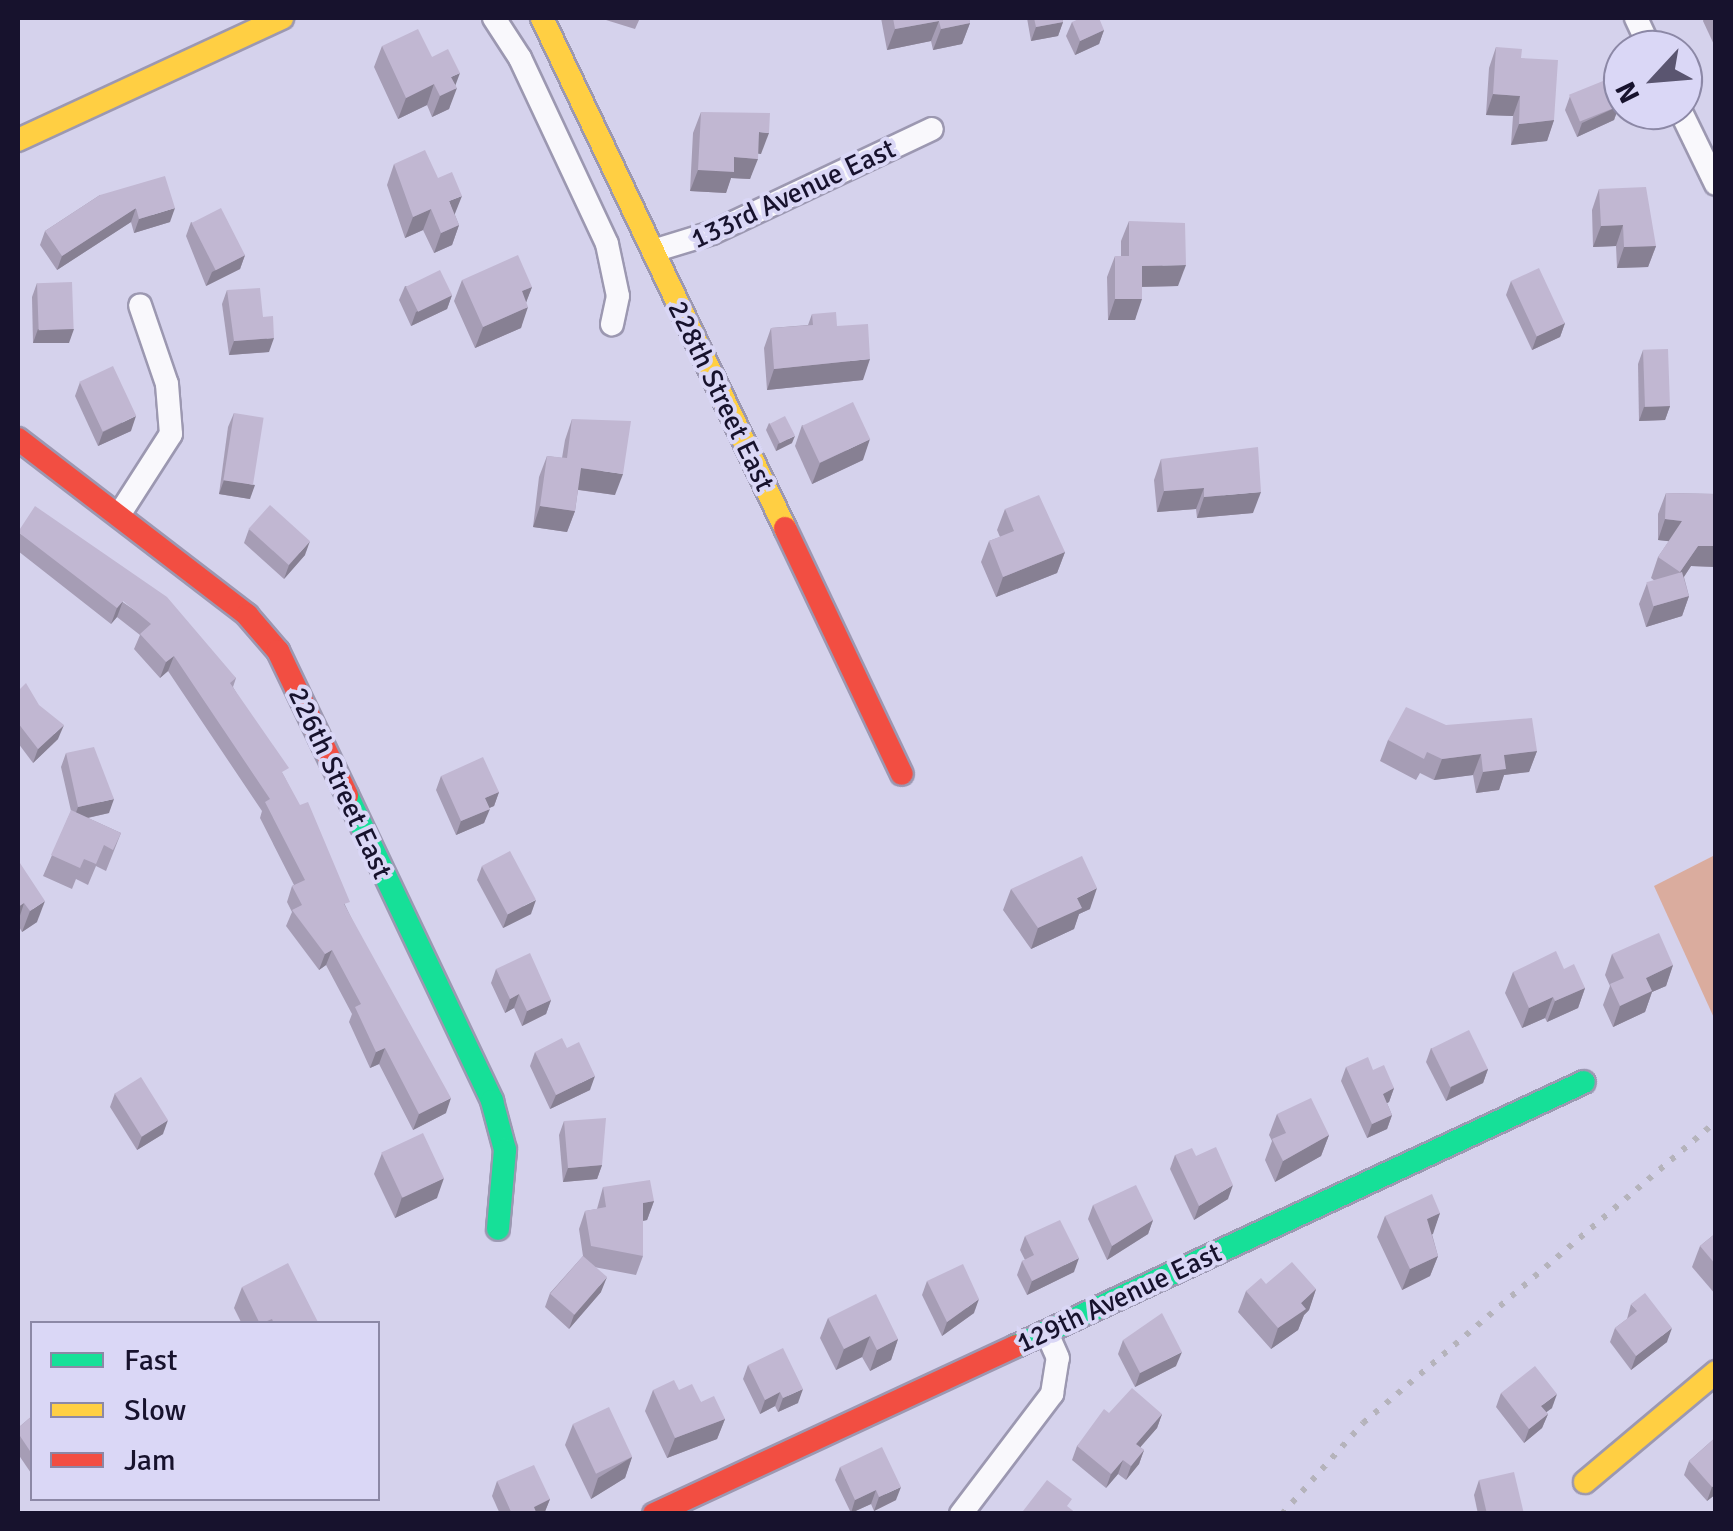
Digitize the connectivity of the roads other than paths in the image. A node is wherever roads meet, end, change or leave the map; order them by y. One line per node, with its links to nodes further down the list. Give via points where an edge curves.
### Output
1 (282, 18): 6 (street)
2 (494, 18): 10 (street, via 520,58 607,244 618,296)
3 (542, 18): 8 (street, 228th Street East)
4 (932, 129): 8 (street, 133rd Avenue East, via 712,233)
5 (1690, 130): 7 (street)
6 (18, 140)
7 (1716, 184)
8 (652, 251): 13 (street, 228th Street East)
9 (140, 305): 12 (street, via 168,384 171,434)
10 (612, 324)
11 (18, 439): 12 (street, 226th Street East)
12 (119, 515): 15 (street, 226th Street East, via 247,615 278,651 496,1114 505,1150)
13 (902, 774)
14 (1584, 1082): 16 (street, 129th Avenue East)
15 (498, 1229)
16 (1047, 1333): 19 (street, 129th Avenue East); 20 (street, via 1058,1358 1052,1394)
17 (1716, 1372): 18 (street)
18 (1585, 1482)
19 (654, 1514)
20 (962, 1514)

